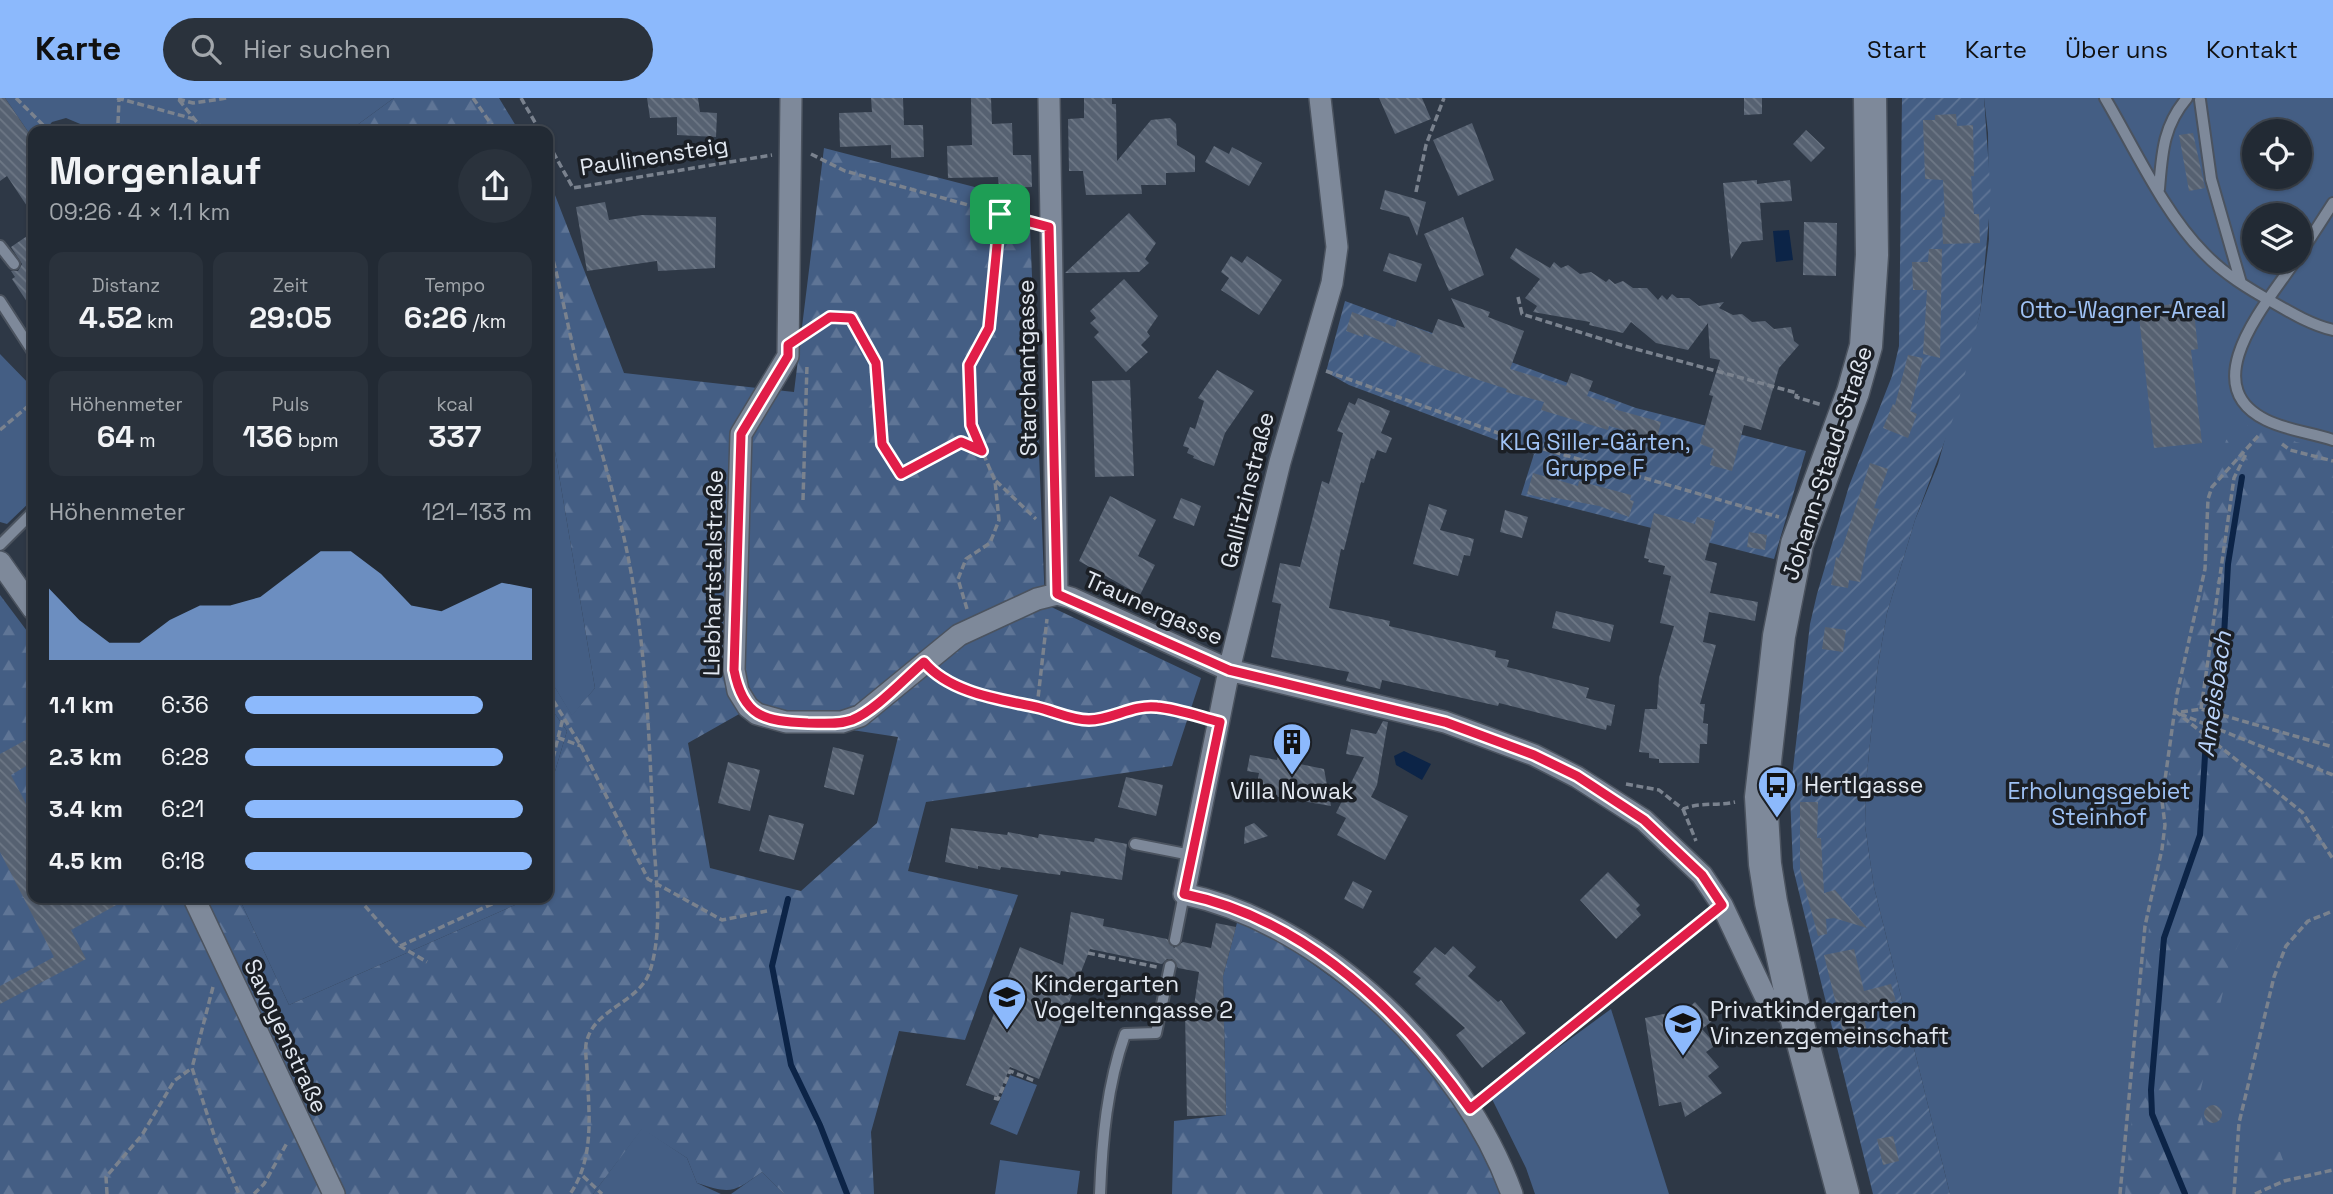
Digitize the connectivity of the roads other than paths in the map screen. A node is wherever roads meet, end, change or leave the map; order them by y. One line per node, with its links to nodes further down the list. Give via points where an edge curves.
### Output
1 (791, 98): 22 (street, Liebhartstalstraße, via 788,356 741,434 734,670 738,691 748,707 770,720 842,722 860,716 973,628)
2 (1049, 98): 22 (street, Starchantgasse)
3 (1320, 98): 24 (street, Gallitzinstraße, via 1337,247 1332,284 1280,463)
4 (1870, 98): 31 (street, Johann-Staud-Straße, via 1868,339 1794,556 1779,635 1761,797 1765,864)
5 (2105, 98): 7 (lane)
6 (2195, 98): 7 (lane, via 2173,116 2164,136); 13 (lane, via 2211,179)
7 (2159, 189): 13 (lane, via 2203,253)
8 (2333, 203): 9 (lane)
9 (2312, 235)
10 (0, 246): 11 (lane)
11 (14, 264)
12 (2287, 273): 14 (lane)
13 (2241, 283): 14 (lane)
14 (2269, 300): 16 (lane); 18 (lane, via 2244,333 2235,370 2242,398 2267,421)
15 (0, 301): 17 (lane)
16 (2333, 330)
17 (28, 344)
18 (2333, 440)
19 (28, 517): 20 (lane)
20 (0, 545)
21 (0, 562): 23 (street)
22 (1057, 594): 24 (street, Traunergasse)
23 (28, 601)
24 (1229, 670): 26 (street, Gallitzinstraße); 31 (street, via 1445,722 1577,776 1644,820 1702,875 1722,905 1765,996 1784,1012)
25 (1135, 844): 26 (lane)
26 (1191, 855): 27 (street, Gallitzinstraße)
27 (1184, 894): 29 (lane); 34 (street, via 1251,914 1287,932 1338,968 1390,1014 1437,1063 1470,1109)
28 (196, 903): 32 (street, Savoyenstraße)
29 (1175, 940)
30 (1169, 968): 33 (lane, via 1156,1033 1125,1034 1115,1063)
31 (1795, 1013): 35 (street, Johann-Staud-Straße)
32 (334, 1194)
33 (1100, 1194)
34 (1513, 1194)
35 (1843, 1194)

